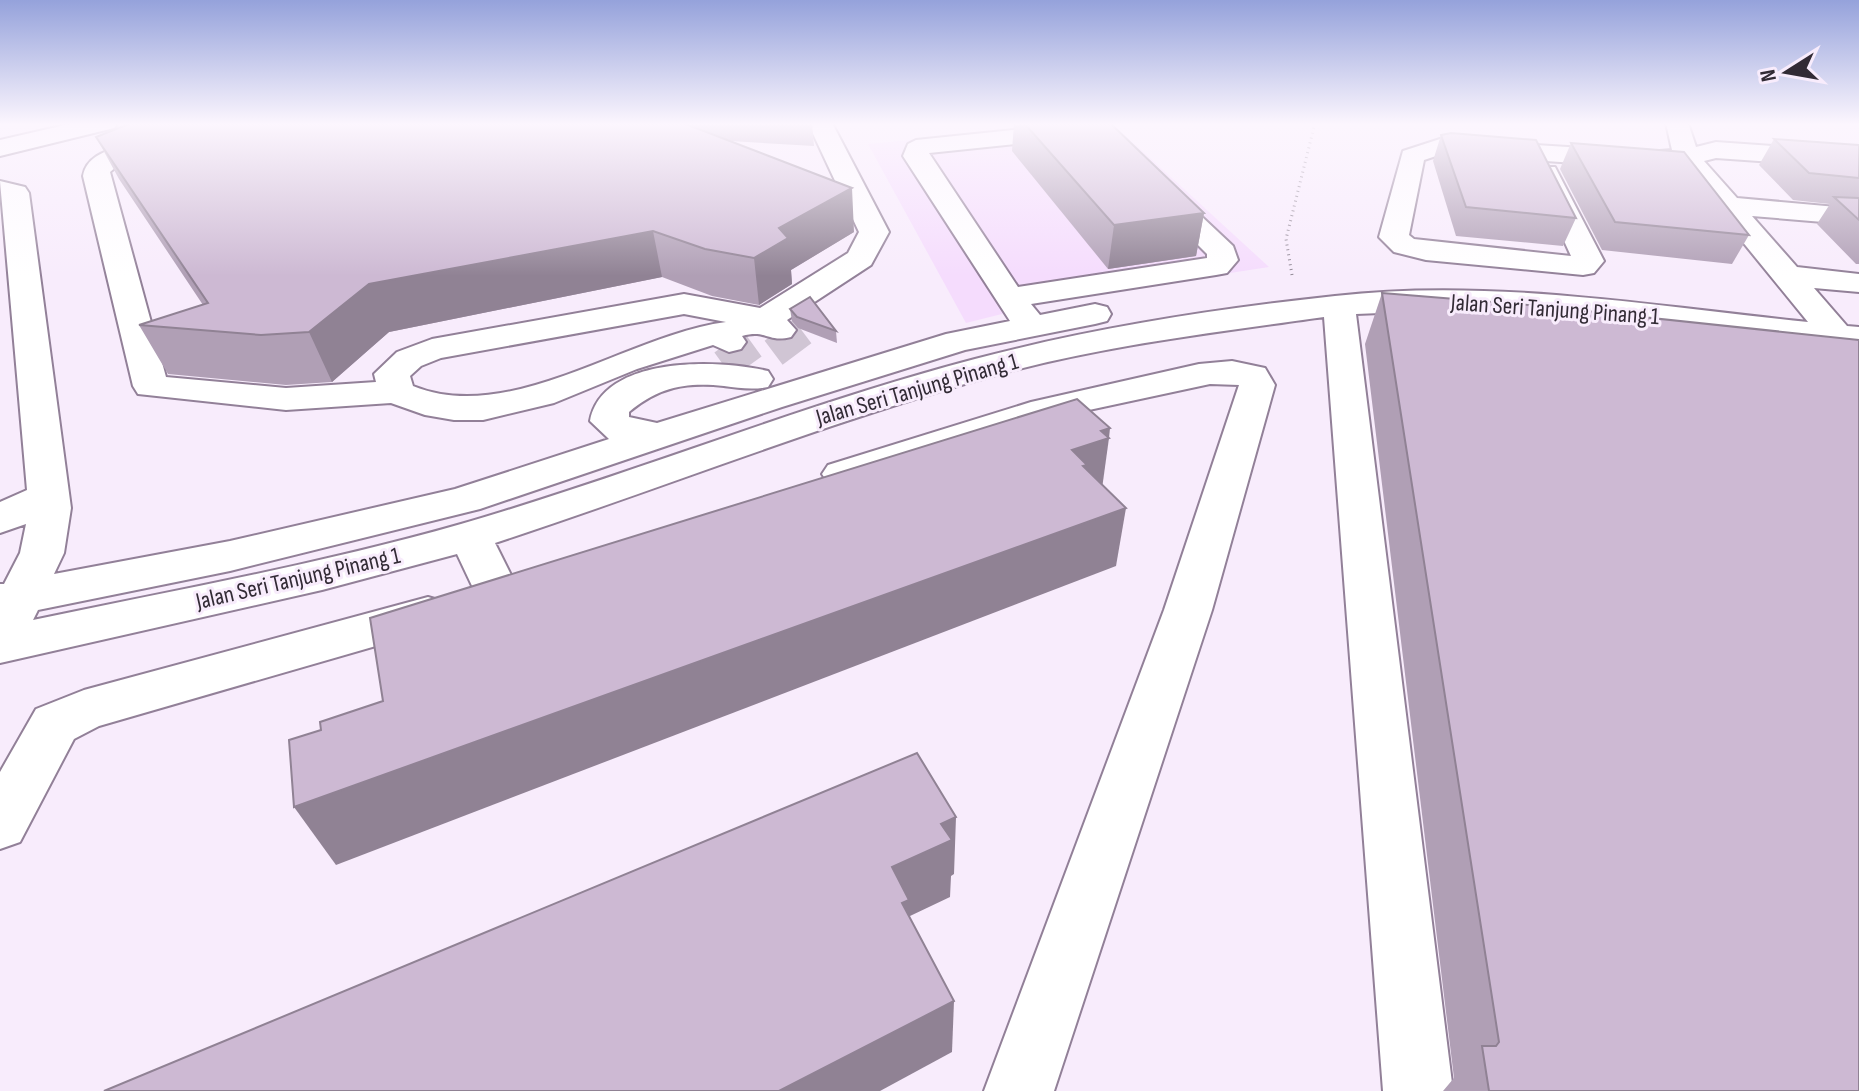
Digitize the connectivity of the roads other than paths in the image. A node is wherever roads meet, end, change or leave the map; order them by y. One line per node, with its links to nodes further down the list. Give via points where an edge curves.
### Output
1 (96, 174): 23 (street, via 151,386 286,399)
2 (845, 174): 18 (street, via 874,232 860,259)
3 (928, 174): 13 (street)
4 (1408, 174): 5 (street, via 1394,237 1404,246 1583,266 1589,261)
5 (1546, 174)
6 (1701, 174): 9 (street)
7 (1141, 176): 13 (street, via 1222,252 1223,260 1216,266)
8 (0, 189): 26 (street, via 15,193)
9 (1729, 206): 10 (street); 11 (street)
10 (1859, 217)
11 (1789, 276): 12 (street); 17 (street)
12 (1859, 283)
13 (1009, 298): 16 (street)
14 (1519, 302): 15 (street, Jalan Seri Tanjung Pinang 1, via 1430,299); 17 (street, Jalan Seri Tanjung Pinang 1); 20 (street)
15 (1325, 306): 16 (street, Jalan Seri Tanjung Pinang 1); 17 (street, Jalan Seri Tanjung Pinang 1, via 1406,276 1480,276); 19 (street); 21 (street, Jalan Seri Tanjung Pinang 1, via 1138,334 984,367); 34 (street)
16 (1031, 325): 22 (street, Jalan Seri Tanjung Pinang 1, via 958,341)
17 (1844, 325)
18 (780, 334): 21 (street); 22 (street); 23 (street, via 718,308 684,304 445,347 409,359 392,374)
19 (1421, 335)
20 (1532, 337)
21 (752, 374): 22 (street, Jalan Seri Tanjung Pinang 1); 23 (street, via 642,356 514,404 473,411 415,402); 24 (street, Jalan Seri Tanjung Pinang 1); 24 (street, via 665,376 628,392 611,408 609,421 623,431); 28 (street, Jalan Seri Tanjung Pinang 1, via 635,483)
22 (818, 384)
23 (396, 392)
24 (659, 435): 29 (street, Jalan Seri Tanjung Pinang 1, via 465,500 230,556)
25 (797, 490): 33 (street, via 977,427 1105,393 1230,370 1252,376 1257,385 1188,610)
26 (49, 509): 27 (street); 29 (street, via 42,553)
27 (0, 521)
28 (468, 537): 31 (street, Jalan Seri Tanjung Pinang 1); 32 (street, via 483,560 521,587 84,710 55,724)
29 (11, 598): 30 (street)
30 (0, 638)
31 (0, 645)
32 (0, 824)
33 (1019, 1091)
34 (1418, 1091)

